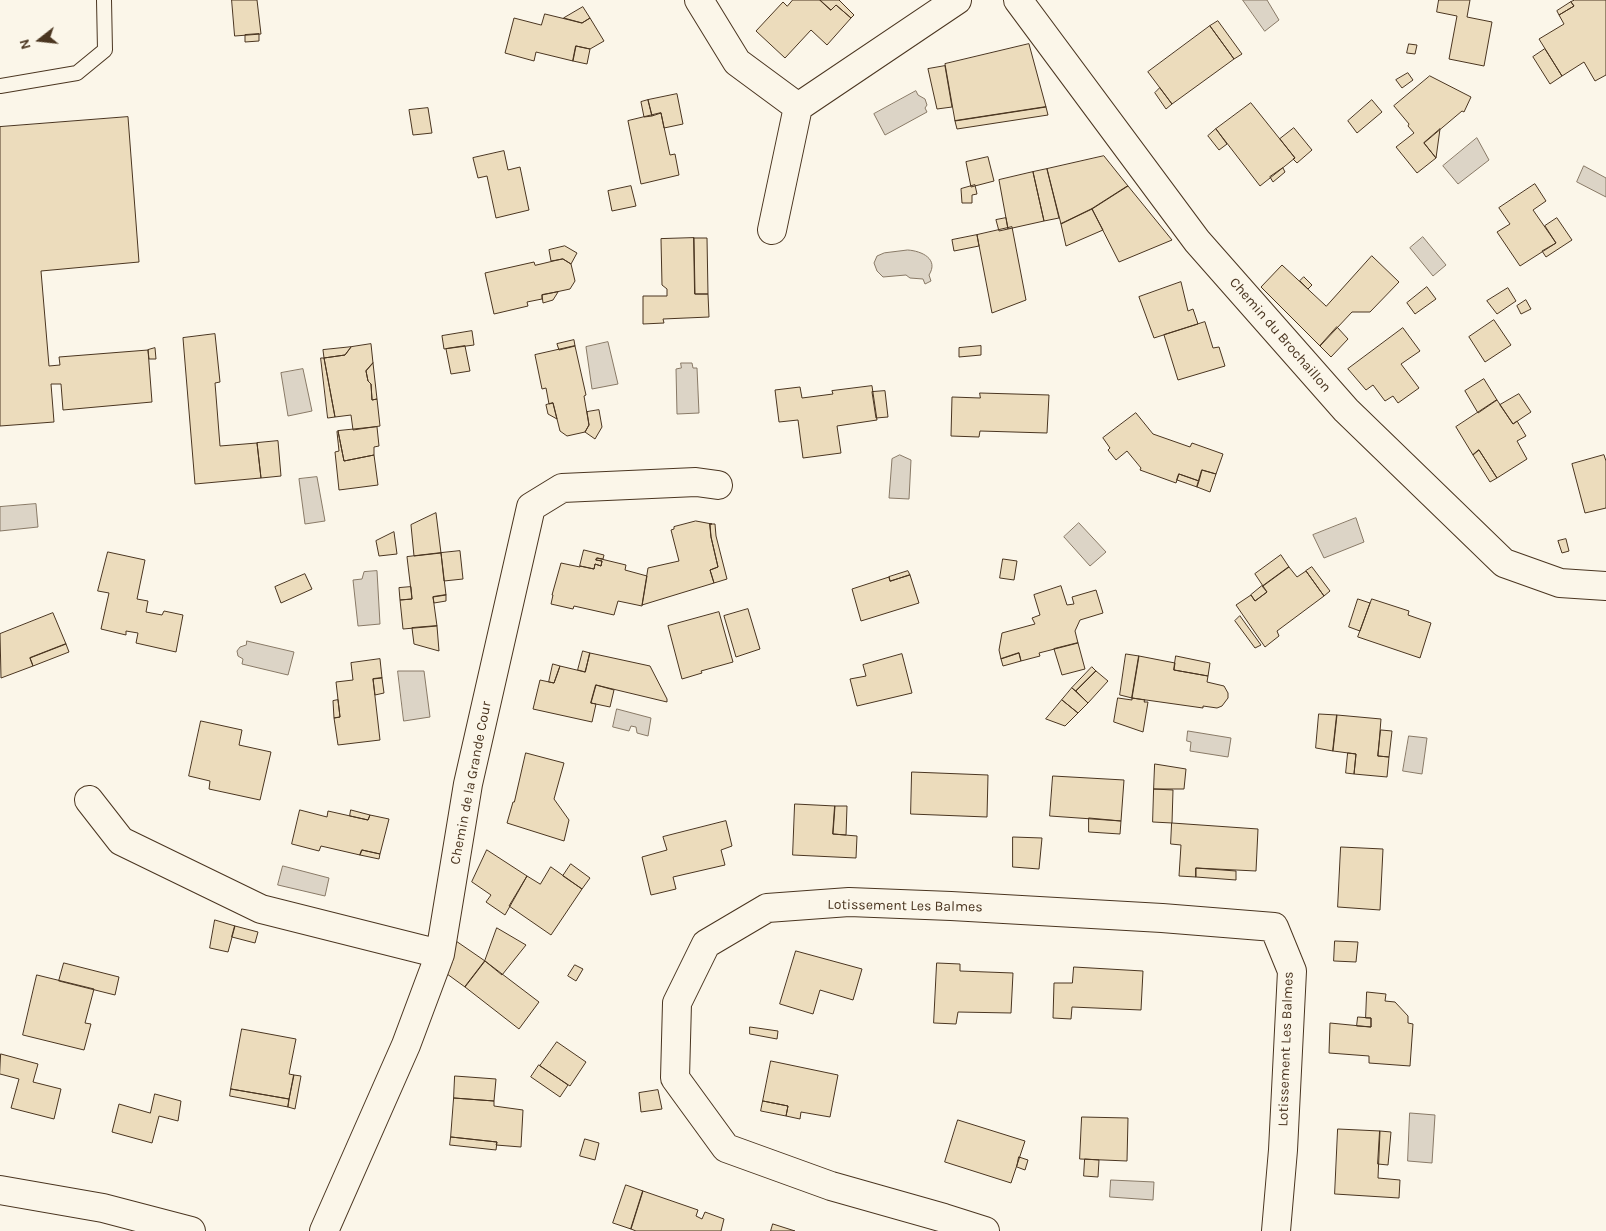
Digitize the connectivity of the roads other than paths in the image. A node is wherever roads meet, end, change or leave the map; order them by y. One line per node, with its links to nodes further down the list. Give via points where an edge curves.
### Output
1 (104, 0): 5 (lane, via 105,50 78,72)
2 (957, 0): 6 (street)
3 (1018, 0): 9 (street, Chemin du Brochaillon, via 1197,241 1346,410 1504,563 1560,583)
4 (700, 1): 6 (street, via 737,62)
5 (0, 86)
6 (798, 107): 7 (street)
7 (772, 230)
8 (718, 485): 11 (street, Chemin de la Grande Cour, via 696,482 562,488 531,507 468,784)
9 (1606, 586)
10 (89, 800): 11 (street, via 122,841 261,909)
11 (440, 954): 14 (street, Chemin de la Grande Cour, via 406,1045)
12 (0, 1190): 13 (street, via 103,1208)
13 (191, 1231)
14 (324, 1231)
15 (985, 1231): 16 (street, Lotissement Les Balmes, via 831,1186 726,1148 675,1078 677,1003 706,944 767,908 849,902 1274,927 1292,971)
16 (1276, 1231)

